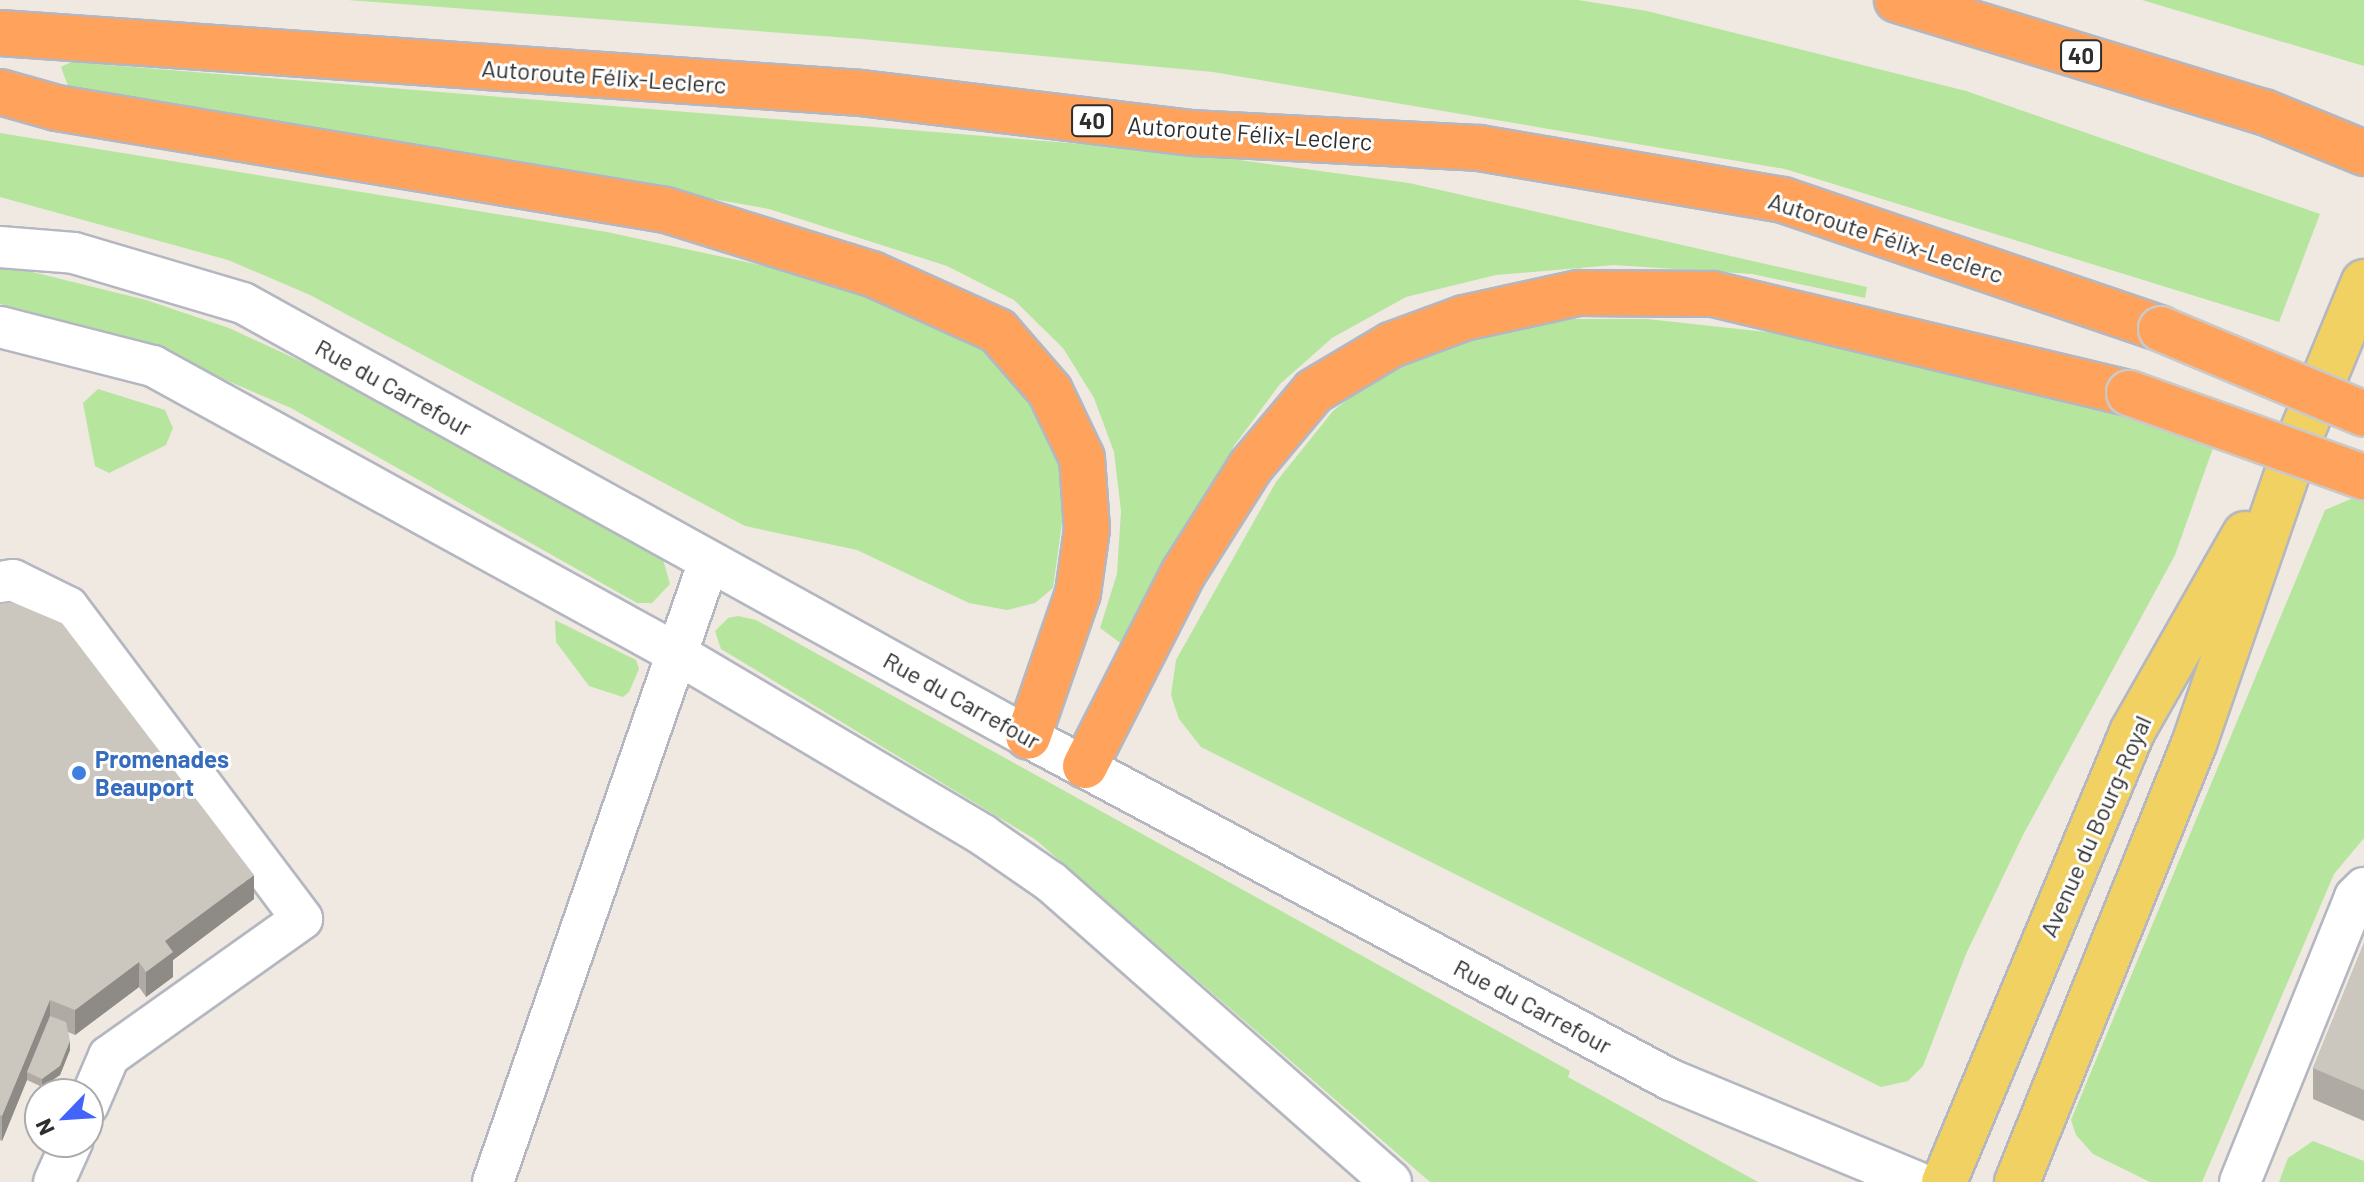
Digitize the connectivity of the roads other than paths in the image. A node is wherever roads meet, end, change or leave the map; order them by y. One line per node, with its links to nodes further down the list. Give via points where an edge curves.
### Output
1 (1897, 0): 4 (highway, 40)
2 (0, 33): 10 (highway, Autoroute Félix-Leclerc / 40, bridge, via 861,93 1193,133 1479,148 1783,200 2161,329)
3 (0, 92): 16 (highway, via 57,108 666,210 872,274 998,331 1050,391 1082,458 1087,529 1078,593)
4 (2264, 112): 5 (highway); 6 (highway, 40)
5 (2364, 128)
6 (2364, 153)
7 (0, 247): 13 (street, Rue du Carrefour, via 74,253 243,303)
8 (2364, 282): 11 (main road, Avenue du Bourg-Royal)
9 (0, 327): 15 (street, via 153,366)
10 (2364, 414)
11 (2298, 442): 25 (main road, Avenue du Bourg-Royal, via 2132,732); 26 (main road, Avenue du Bourg-Royal, via 2194,744)
12 (2364, 477): 17 (highway, bridge, via 2129,393 1713,294 1579,293 1464,318 1391,345 1314,391 1251,466 1184,572)
13 (709, 561): 15 (street); 16 (street, Rue du Carrefour)
14 (0, 582): 19 (street, via 13,580 68,607 302,919 109,1056)
15 (674, 652): 22 (street); 23 (street, via 983,835 1051,882)
16 (1028, 737): 17 (street, Rue du Carrefour)
17 (1085, 766): 24 (street, Rue du Carrefour, via 1671,1080)
18 (2364, 888): 27 (street, via 2355,897)
19 (100, 1078)
20 (65, 1158): 21 (street)
21 (54, 1182)
22 (493, 1182)
23 (1391, 1182)
24 (1917, 1182)
25 (1944, 1182)
26 (2017, 1182)
27 (2240, 1182)

